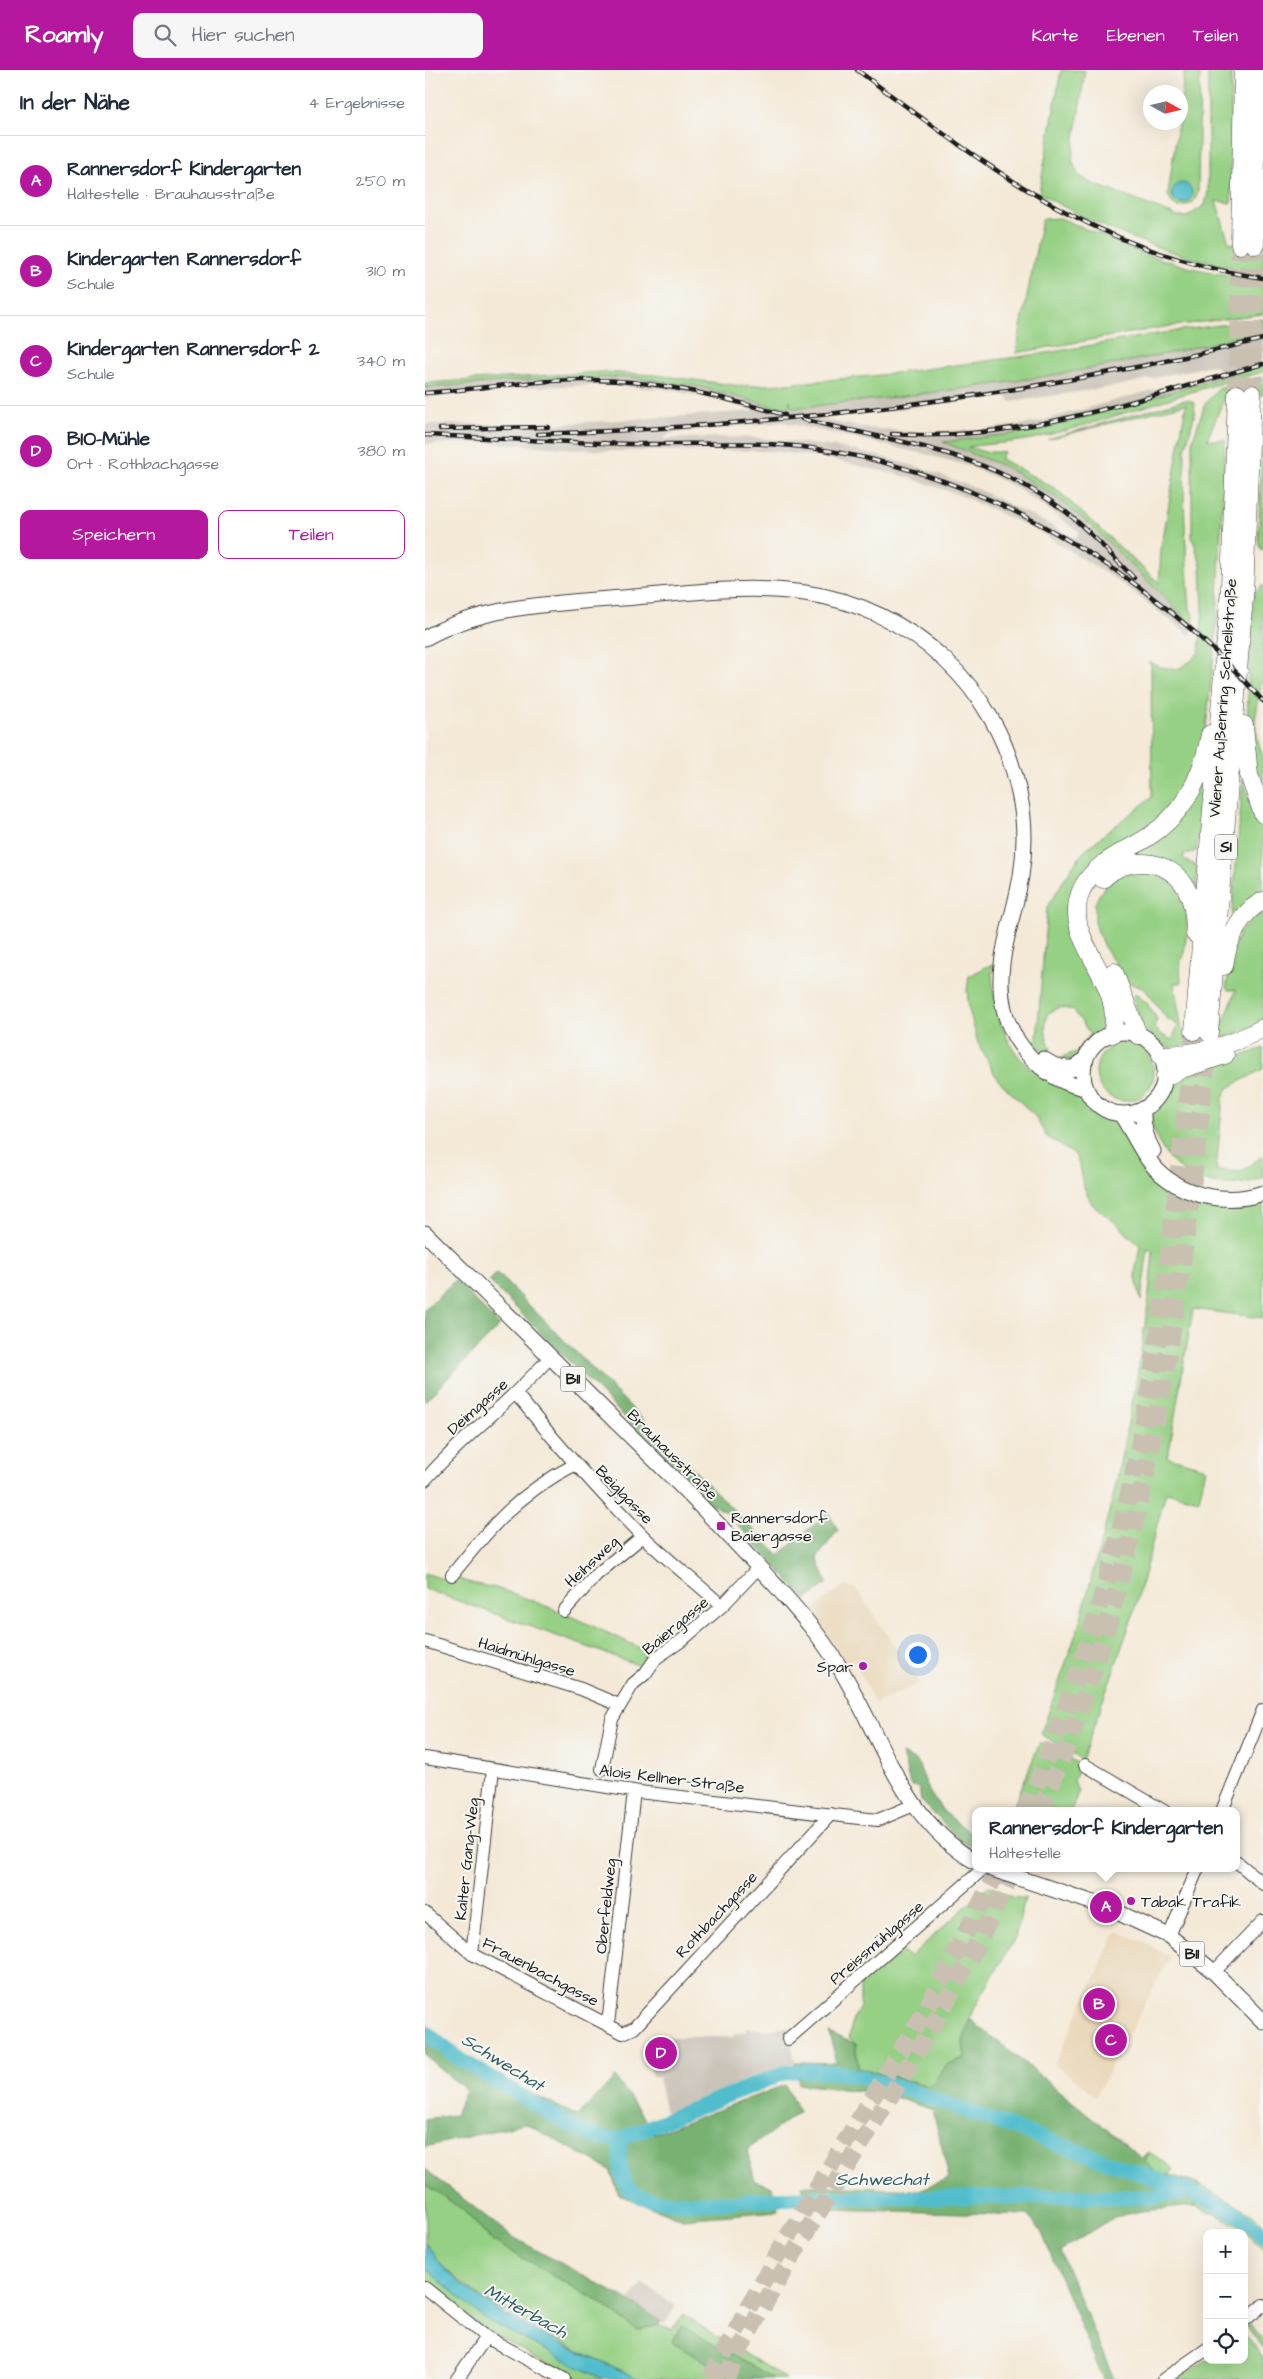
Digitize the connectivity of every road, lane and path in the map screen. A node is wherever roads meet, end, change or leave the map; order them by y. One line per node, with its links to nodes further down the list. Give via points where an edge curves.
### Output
1 (1243, 70): 2 (highway, via 1248,245)
2 (1257, 70)
3 (425, 638): 14 (main road, via 480,616 523,608 757,590 805,592 849,602 887,617 917,635 965,680 992,718 1008,755 1019,793 1023,835 1021,875 1002,962 1001,988 1011,1030)
4 (1237, 694): 5 (highway, Wiener Außenring Schnellstraße / S1, via 1245,588 1245,394); 6 (highway, via 1244,712 1249,775); 9 (highway, Wiener Außenring Schnellstraße / S1)
5 (1221, 713): 8 (highway, Wiener Außenring Schnellstraße / S1); 11 (highway, via 1210,734 1198,780 1184,804 1151,836 1107,860 1081,891 1077,909 1079,927 1111,996 1116,1019)
6 (1263, 814)
7 (1263, 901): 9 (highway, via 1250,909 1238,924)
8 (1199, 974): 9 (highway, Wiener Außenring Schnellstraße / S1, via 1202,1032); 12 (highway, via 1192,905 1177,876 1161,867 1138,862 1120,867 1105,877 1092,895 1088,926 1093,941 1112,969)
9 (1213, 1000)
10 (1263, 1028): 15 (highway, via 1220,1046 1180,1055)
11 (1112, 1034): 12 (main road); 16 (main road, via 1095,1045)
12 (1138, 1035): 15 (main road, via 1147,1039)
13 (1263, 1040): 17 (highway)
14 (1022, 1047): 16 (main road, via 1055,1066 1071,1069); 18 (main road, via 1048,1073)
15 (1161, 1055): 17 (main road)
16 (1086, 1059): 18 (main road, via 1083,1077)
17 (1165, 1077): 19 (main road, via 1157,1097)
18 (1086, 1088): 20 (main road, via 1100,1106)
19 (1143, 1110): 20 (main road); 21 (main road, via 1145,1135 1152,1149 1179,1177 1195,1185 1215,1189)
20 (1121, 1114): 22 (main road, via 1158,1171 1176,1184 1193,1193 1227,1198)
21 (1263, 1185)
22 (1263, 1193)
23 (425, 1233): 24 (main road, Brauhausstraße / B11)
24 (551, 1356): 25 (street, Deimgasse); 29 (main road, Brauhausstraße / B11)
25 (516, 1394): 26 (street, Beiglgasse); 27 (street, Deimgasse, via 449,1452)
26 (574, 1465): 28 (street, Beiglgasse); 30 (street, via 518,1500 497,1520)
27 (425, 1480)
28 (643, 1536): 31 (street, Beiglgasse); 32 (street, Heihsweg, via 596,1576)
29 (759, 1567): 31 (street, Baiergasse); 43 (main road, Brauhausstraße / B11, via 836,1660)
30 (453, 1575)
31 (722, 1606): 34 (street, Baiergasse, via 655,1658)
32 (564, 1611)
33 (425, 1641): 34 (street, Haidmühlgasse, via 581,1689)
34 (619, 1705): 41 (street, Baiergasse, via 608,1734)
35 (1263, 1710): 36 (street)
36 (1251, 1742): 37 (street); 45 (street)
37 (1263, 1746)
38 (425, 1758): 40 (street, Alois Kellner-Straße)
39 (1085, 1765): 44 (street)
40 (493, 1769): 42 (street, Alois Kellner-Straße); 56 (street, Kalter Gang-Weg)
41 (603, 1769)
42 (634, 1791): 46 (street, Alois Kellner-Straße); 59 (street, Oberfeldweg)
43 (914, 1805): 46 (street, Alois Kellner-Straße, via 878,1820); 47 (main road, Brauhausstraße / B11, via 941,1836)
44 (1157, 1807)
45 (1224, 1807)
46 (831, 1814): 60 (street, Rothbachgasse, via 634,2028)
47 (972, 1860)
48 (1240, 1864): 52 (street)
49 (979, 1872): 61 (street, Preissmühlgasse)
50 (1001, 1872): 55 (main road, B11, via 1106,1907)
51 (1196, 1872): 55 (street)
52 (1263, 1884)
53 (425, 1912): 56 (street, Frauenbachgasse)
54 (1263, 1921): 57 (street)
55 (1169, 1936): 57 (main road, B11)
56 (472, 1954): 59 (street, Frauenbachgasse)
57 (1215, 1972): 58 (main road, B11)
58 (1263, 2022)
59 (608, 2025): 60 (street, Frauenbachgasse)
60 (623, 2033)
61 (788, 2039)
62 (426, 2291): 65 (street)
63 (1263, 2305): 64 (street)
64 (1246, 2319)
65 (486, 2337): 67 (street); 68 (street)
66 (1203, 2352): 69 (street)
67 (463, 2377)
68 (564, 2379)
69 (1164, 2379)

